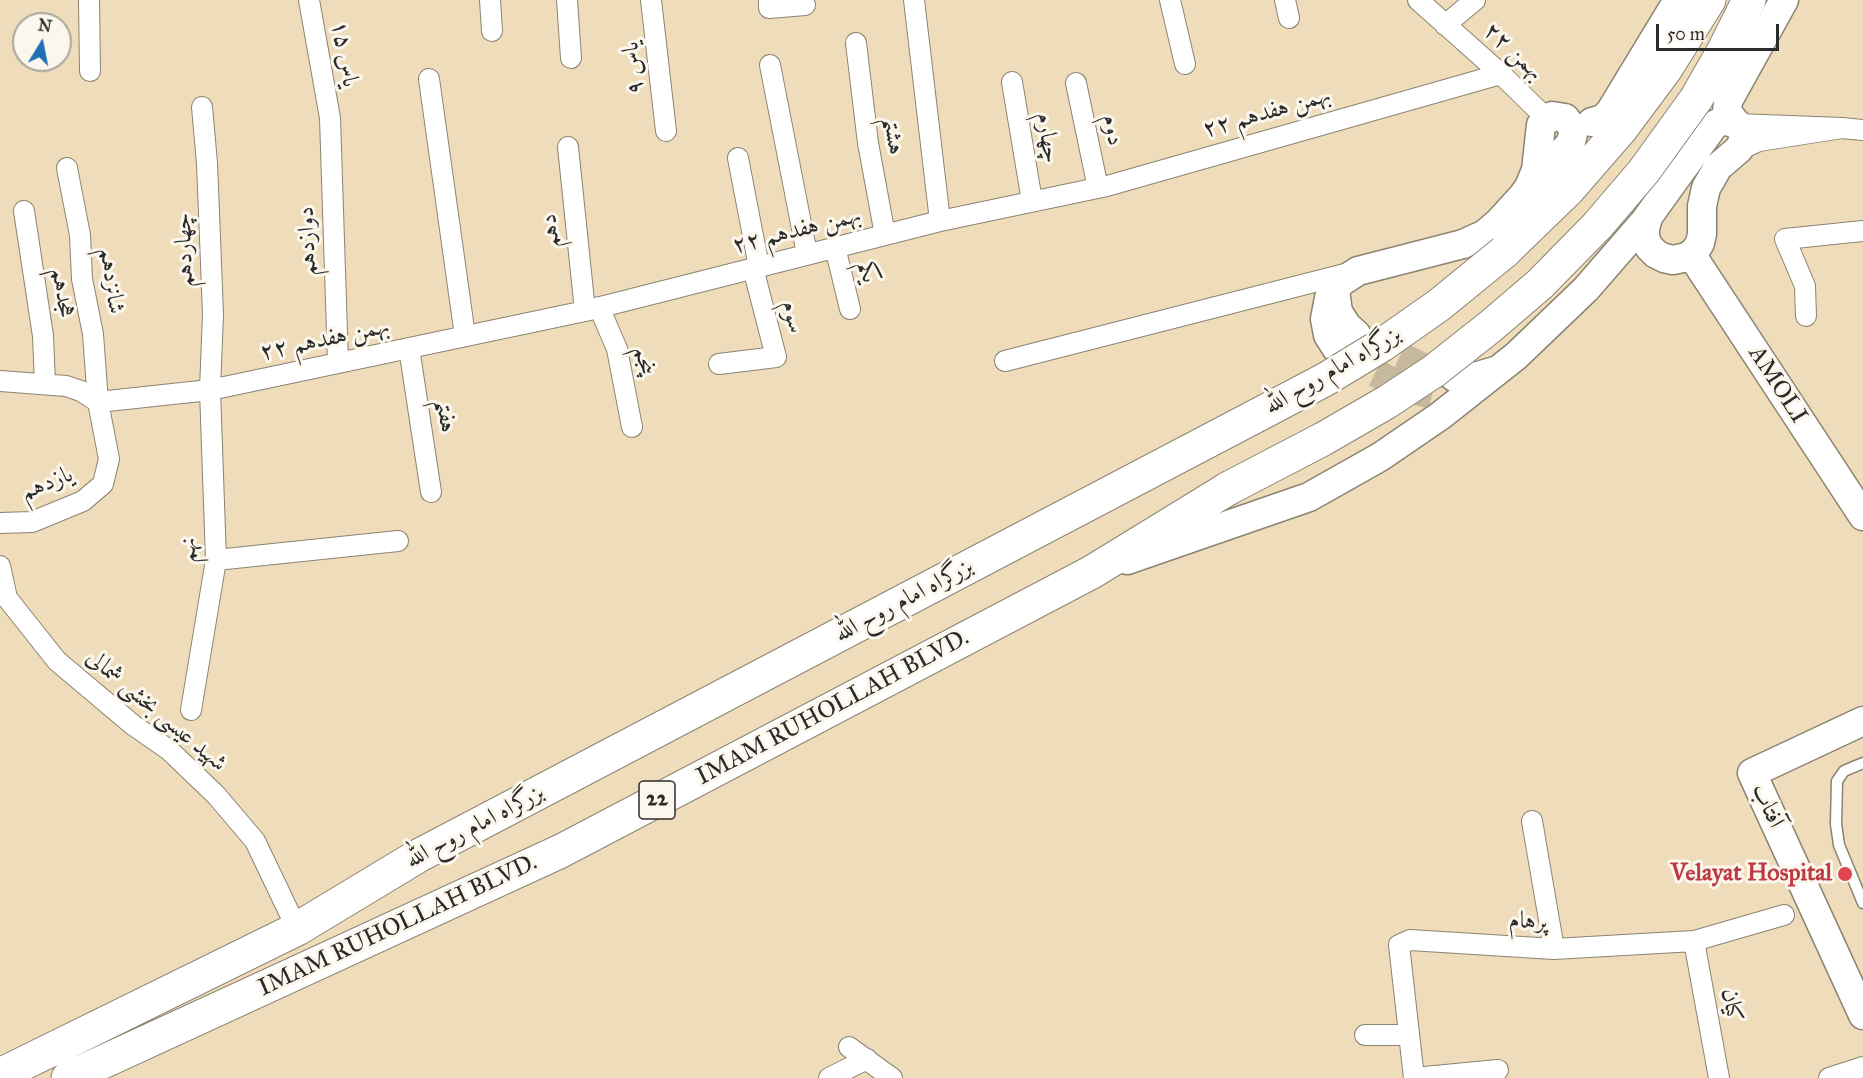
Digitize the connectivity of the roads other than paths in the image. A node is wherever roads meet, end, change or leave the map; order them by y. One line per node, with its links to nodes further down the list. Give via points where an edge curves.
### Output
1 (89, 0): 22 (street)
2 (309, 0): 29 (street, یاس ۱۵)
3 (490, 0): 17 (street)
4 (567, 0): 19 (street)
5 (651, 0): 34 (street, یاس ۹)
6 (769, 0): 15 (street, via 769,8)
7 (914, 0): 42 (street)
8 (1170, 0): 20 (street)
9 (1418, 0): 16 (street, ۲۲ بهمن)
10 (1475, 0): 16 (street)
11 (1678, 0): 30 (main road, via 1610,112 1603,119)
12 (1709, 0): 27 (highway, بزرگراه امام روح الله)
13 (1749, 0): 75 (highway, IMAM RUHOLLAH BLVD. / 22, bridge, via 1674,132 1613,208 1546,278 1485,331 1400,393 1229,488)
14 (1784, 0): 31 (main road)
15 (805, 5)
16 (1445, 25): 23 (street, ۲۲ بهمن)
17 (492, 31)
18 (856, 44): 44 (street, هشتم)
19 (571, 58)
20 (1185, 64)
21 (770, 65): 46 (street)
22 (90, 72)
23 (1501, 74): 30 (street, ۲۲ بهمن); 38 (street, ۲۲ بهمن هفدهم)
24 (429, 79): 54 (street)
25 (1012, 82): 39 (street, چهارم)
26 (1076, 82): 38 (street, دوم)
27 (1645, 98): 30 (main road, via 1622,114); 82 (highway, بزرگراه امام روح الله, bridge, via 1579,178 1504,252 1382,345 1326,379 418,856)
28 (202, 107): 65 (street, چهاردهم, via 213,315)
29 (330, 118): 58 (street, دوازدهم)
30 (1568, 119): 49 (main road, via 1574,129 1573,140 1495,226 1474,240)
31 (1734, 124): 32 (street); 32 (street, via 1759,141); 41 (main road, via 1724,120 1712,127); 47 (main road, via 1706,188 1701,239 1697,247)
32 (1842, 128): 33 (street)
33 (1863, 130)
34 (666, 131)
35 (568, 147): 51 (street, دهم)
36 (738, 158): 48 (street)
37 (67, 168): 67 (street, شانزدهم, via 80,235)
38 (1098, 188): 39 (street, ۲۲ بهمن هفدهم)
39 (1032, 201): 42 (street, ۲۲ بهمن هفدهم)
40 (24, 211): 63 (street, هجدهم, via 43,336)
41 (1649, 215): 47 (main road, AMOLI, via 1645,228 1647,242 1656,254); 50 (main road)
42 (940, 221): 44 (street, ۲۲ بهمن هفدهم)
43 (1863, 231): 53 (street, via 1785,239 1805,286)
44 (885, 235): 45 (street, ۲۲ بهمن هفدهم)
45 (835, 247): 46 (street, ۲۲ بهمن هفدهم); 52 (street, یکم)
46 (807, 254): 48 (street, ۲۲ بهمن هفدهم)
47 (1680, 257): 50 (main road, via 1629,260); 70 (main road, AMOLI)
48 (756, 267): 51 (street, ۲۲ بهمن هفدهم); 59 (street, سوم, via 776,357)
49 (1360, 270): 55 (main road, via 1335,288 1328,302 1328,335); 57 (street)
50 (1597, 277): 60 (main road)
51 (592, 309): 54 (street, ۲۲ بهمن هفدهم); 68 (street, پنجم, via 617,349)
52 (850, 309)
53 (1806, 316)
54 (465, 336): 56 (street, ۲۲ بهمن هفدهم)
55 (1346, 342)
56 (410, 348): 58 (street, ۲۲ بهمن هفدهم); 69 (street, هفتم)
57 (1005, 361)
58 (338, 363): 65 (street, ۲۲ بهمن هفدهم)
59 (719, 364)
60 (1505, 366): 61 (main road, via 1478,376); 64 (main road)
61 (1454, 377)
62 (0, 381): 63 (street)
63 (45, 384): 67 (street, via 81,391)
64 (1481, 386): 66 (main road, via 1456,395); 75 (main road, via 1394,448 1309,497)
65 (210, 390): 67 (street, ۲۲ بهمن هفدهم); 73 (street, نهم)
66 (1432, 395)
67 (98, 402): 71 (street, یازدهم, via 109,459 103,484 83,501 32,522)
68 (632, 428)
69 (431, 492)
70 (1863, 516)
71 (0, 523)
72 (398, 541): 73 (street)
73 (216, 560): 76 (street, نهم)
74 (0, 566): 82 (street, شهید عیسی بخشی شمالی, via 7,598 57,661 169,750 216,795 255,841)
75 (1092, 572): 93 (highway, IMAM RUHOLLAH BLVD. / 22, via 561,851)
76 (191, 710)
77 (1863, 721): 85 (main road, آفتاب, via 1752,773)
78 (1863, 763): 80 (lane, via 1844,771 1837,781 1836,824 1839,845)
79 (1532, 821): 84 (street)
80 (1863, 903)
81 (1785, 915): 83 (street, پرهام)
82 (297, 928): 92 (highway, بزرگراه امام روح الله)
83 (1694, 941): 84 (street, پرهام); 97 (street, کیان)
84 (1554, 949): 87 (street, پرهام, via 1410,940 1399,945)
85 (1863, 1015)
86 (1365, 1035): 87 (street)
87 (1409, 1035): 96 (street, پرهام)
88 (849, 1047): 89 (street)
89 (867, 1059): 94 (street); 95 (street)
90 (1863, 1067): 98 (street)
91 (1498, 1070): 96 (street)
92 (0, 1075)
93 (68, 1078)
94 (829, 1078)
95 (892, 1078)
96 (1414, 1078)
97 (1719, 1078)
98 (1829, 1078)

